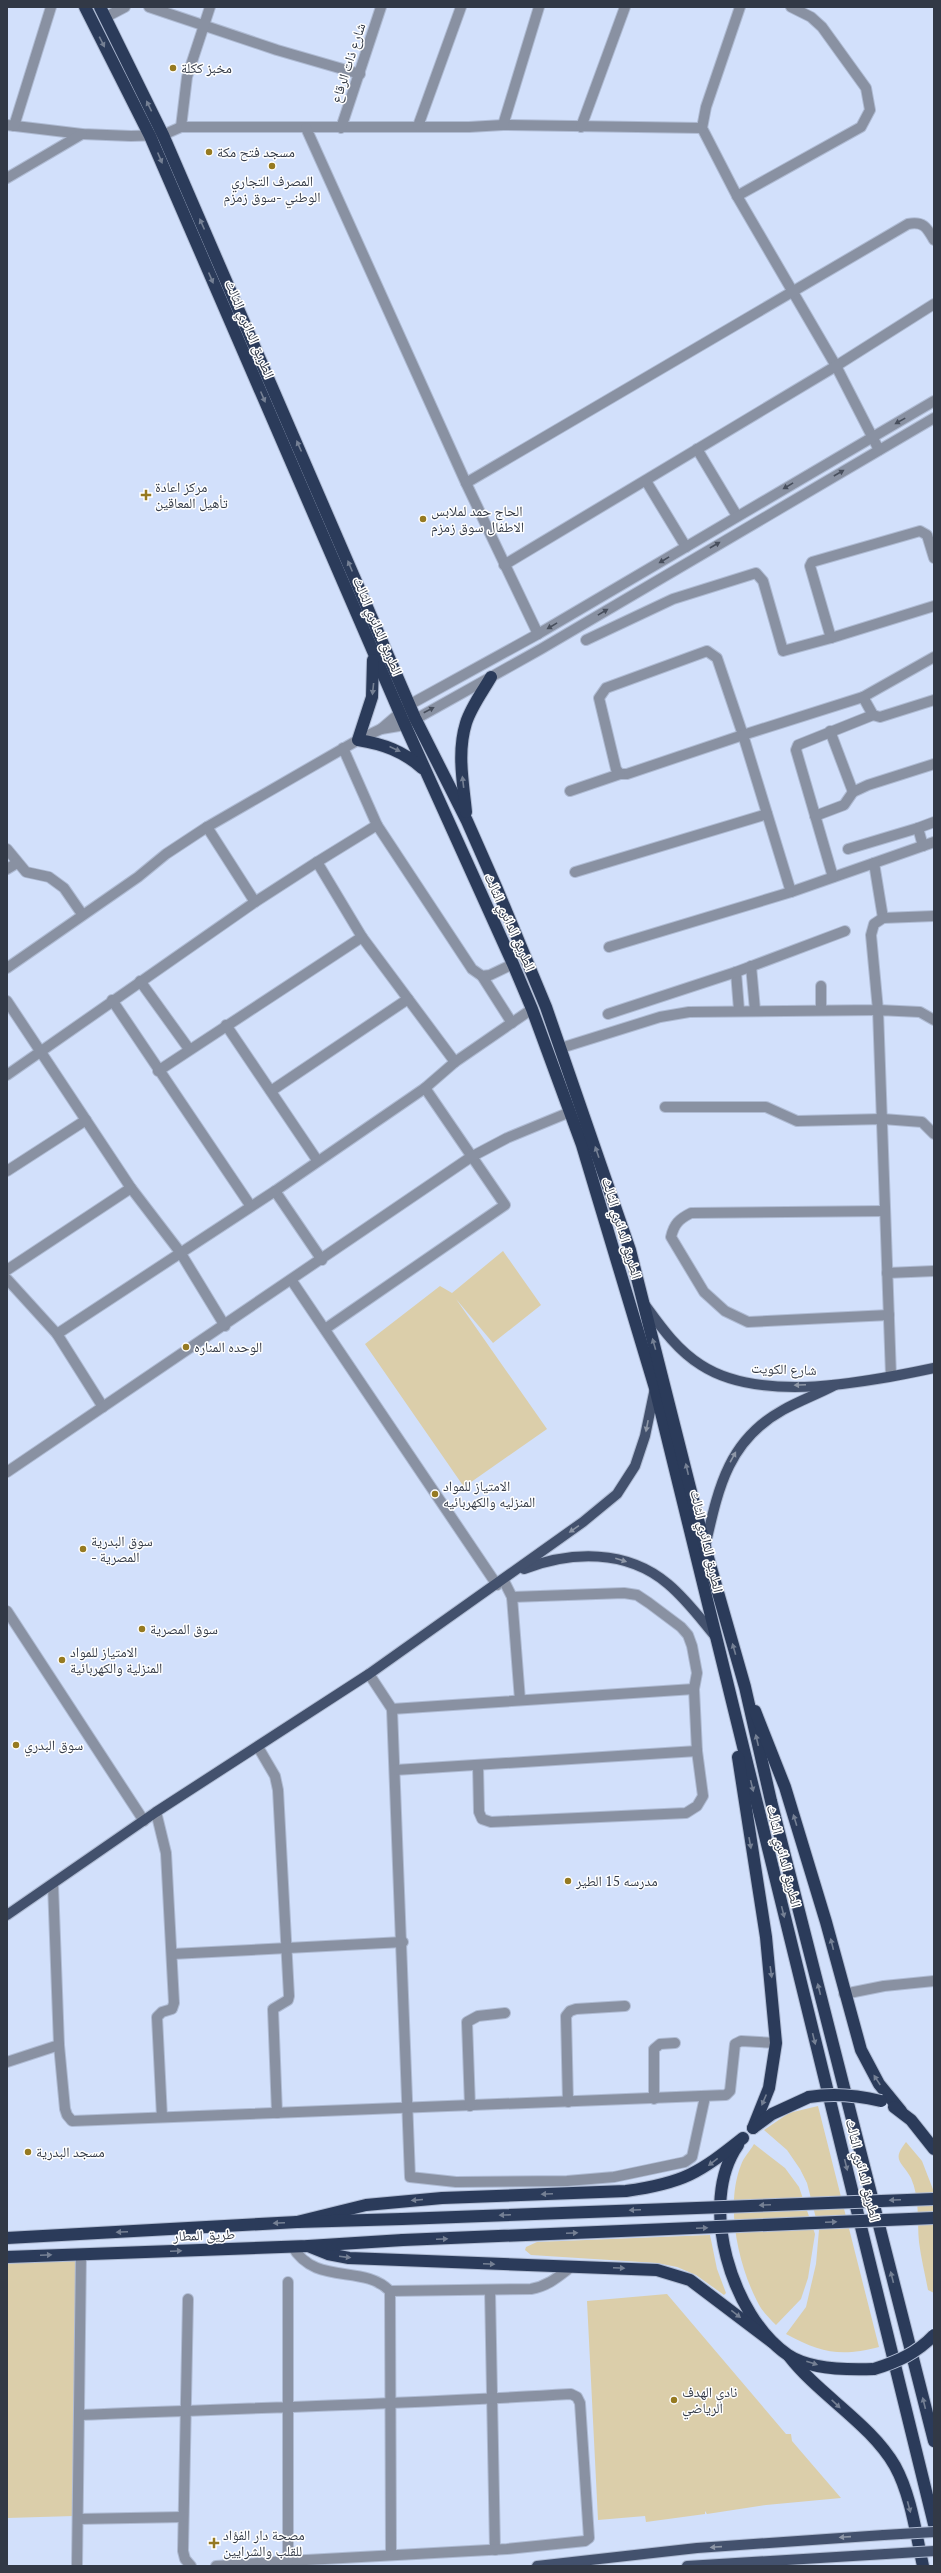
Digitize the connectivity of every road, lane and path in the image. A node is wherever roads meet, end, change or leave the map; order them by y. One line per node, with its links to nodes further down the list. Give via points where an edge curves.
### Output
1 (51, 7): 16 (street)
2 (85, 7): 25 (highway, الطريق الدائري الثالث, one-way to 25)
3 (125, 7): 12 (street)
4 (149, 7): 13 (street)
5 (210, 7): 13 (street)
6 (381, 7): 14 (street, شارع ذات الرقاع)
7 (461, 7): 17 (street)
8 (539, 7): 15 (street)
9 (625, 7): 19 (street)
10 (740, 7): 22 (street, via 706,107)
11 (791, 7): 27 (street, via 811,17 822,27 866,88 869,114 861,127)
12 (103, 12): 24 (highway, الطريق الدائري الثالث, one-way to 12)
13 (204, 24): 14 (street, via 277,50); 18 (street, via 187,77)
14 (360, 74): 21 (street, شارع ذات الرقاع)
15 (503, 125): 17 (street, via 469,128); 19 (street)
16 (10, 126): 23 (street)
17 (418, 126): 21 (street)
18 (181, 127): 20 (street); 24 (street)
19 (581, 127): 22 (street)
20 (306, 128): 21 (street); 38 (street)
21 (342, 128)
22 (702, 128): 27 (street)
23 (82, 134): 25 (street); 26 (street)
24 (163, 135): 25 (street); 52 (highway, الطريق الدائري الثالث, one-way to 24)
25 (150, 136): 47 (highway, الطريق الدائري الثالث, one-way to 47)
26 (7, 178)
27 (737, 196): 29 (street)
28 (934, 240): 29 (street, via 924,225 917,222 908,224)
29 (792, 292): 31 (street); 38 (street)
30 (934, 304): 31 (street)
31 (836, 366): 34 (street); 35 (street)
32 (934, 402): 34 (street, one-way to 34)
33 (934, 418): 36 (street)
34 (872, 436): 36 (street); 39 (street, one-way to 39)
35 (697, 449): 37 (street); 39 (street)
36 (879, 450): 49 (street, one-way to 36)
37 (646, 481): 40 (street); 42 (street)
38 (466, 483): 42 (street)
39 (737, 516): 40 (street)
40 (686, 546): 44 (street, one-way to 44)
41 (934, 558): 45 (street, via 927,535 920,531 812,562 810,572)
42 (504, 565): 44 (street)
43 (934, 606): 45 (street)
44 (538, 634): 52 (street)
45 (831, 638): 46 (street, via 783,651 763,581 756,574 673,599)
46 (586, 640)
47 (372, 650): 52 (highway, الطريق الدائري الثالث); 58 (highway, one-way to 58, via 375,674 372,697)
48 (934, 657): 50 (street)
49 (491, 677): 54 (street, one-way to 49); 67 (highway, one-way to 49, via 461,769 462,740 467,721)
50 (863, 697): 53 (street); 57 (street)
51 (934, 700): 53 (street, via 880,717)
52 (404, 708): 54 (highway, الطريق الدائري الثالث); 55 (street)
53 (874, 715): 56 (street)
54 (410, 721): 55 (street); 61 (highway, الطريق الدائري الثالث); 67 (highway, الطريق الدائري الثالث)
55 (381, 729): 58 (street)
56 (830, 732): 64 (street); 66 (street, via 798,745 796,750)
57 (743, 734): 62 (street, via 627,774); 62 (street, via 717,658 707,651 606,688 601,693 599,698 616,769); 65 (street)
58 (358, 740): 59 (street); 61 (highway, one-way to 61, via 392,747)
59 (343, 748): 69 (street); 70 (street)
60 (934, 764): 64 (street)
61 (426, 771): 90 (highway, الطريق الدائري الثالث)
62 (620, 774): 63 (street)
63 (570, 791)
64 (853, 792): 66 (street, via 844,805)
65 (767, 814): 80 (street); 82 (street)
66 (815, 816): 81 (street)
67 (467, 821): 109 (highway, الطريق الدائري الثالث)
68 (934, 822): 71 (street)
69 (377, 825): 76 (street); 94 (street, via 472,969)
70 (207, 827): 83 (street); 84 (street)
71 (918, 828): 73 (street); 75 (street)
72 (934, 842): 73 (street)
73 (923, 846): 78 (street)
74 (7, 849): 77 (street)
75 (848, 849)
76 (317, 862): 83 (street); 88 (street)
77 (17, 863): 79 (street); 84 (street, via 26,872 49,877 57,882)
78 (874, 863): 81 (street); 86 (street)
79 (7, 869)
80 (575, 872)
81 (833, 877): 82 (street)
82 (791, 892): 89 (street)
83 (255, 902): 95 (street)
84 (82, 914): 92 (street)
85 (934, 916): 86 (street)
86 (883, 918): 104 (street, via 874,924 872,935)
87 (845, 931): 91 (street)
88 (362, 937): 97 (street); 108 (street)
89 (609, 947)
90 (513, 964): 94 (street); 100 (highway, الطريق الدائري الثالث)
91 (751, 966): 93 (street); 102 (street)
92 (7, 968)
93 (736, 972): 101 (street); 105 (street)
94 (482, 976): 107 (street)
95 (140, 981): 98 (street); 110 (street)
96 (821, 986): 103 (street)
97 (408, 999): 112 (street); 116 (street)
98 (112, 1000): 111 (street); 113 (street)
99 (7, 1001): 111 (street)
100 (532, 1009): 107 (street); 118 (highway, الطريق الدائري الثالث)
101 (739, 1010): 102 (street); 109 (street, via 689,1012 660,1017)
102 (755, 1010): 103 (street)
103 (821, 1010): 104 (street)
104 (878, 1010): 106 (street, via 920,1012); 119 (street)
105 (608, 1014)
106 (934, 1020)
107 (512, 1023): 112 (street)
108 (226, 1025): 110 (street); 116 (street)
109 (561, 1048): 136 (highway, الطريق الدائري الثالث, one-way to 109, via 630,1250)
110 (189, 1049): 113 (street)
111 (41, 1052): 114 (street); 120 (street)
112 (456, 1062): 115 (street)
113 (158, 1071): 127 (street)
114 (7, 1075)
115 (426, 1088): 122 (street); 123 (street)
116 (271, 1091): 123 (street)
117 (665, 1107): 119 (street, via 766,1107 797,1121)
118 (570, 1112): 122 (street, via 507,1138); 144 (highway, الطريق الدائري الثالث)
119 (883, 1118): 121 (street, via 922,1122); 128 (street)
120 (86, 1120): 124 (street); 125 (street)
121 (934, 1134)
122 (471, 1157): 130 (street); 139 (street, via 505,1205)
123 (317, 1160): 126 (street)
124 (7, 1171)
125 (131, 1188): 129 (street); 131 (street)
126 (275, 1191): 127 (street); 130 (street)
127 (250, 1206): 129 (street)
128 (885, 1211): 133 (street); 137 (street, via 691,1213 679,1219 672,1237 704,1292 725,1311 748,1322)
129 (180, 1252): 138 (street); 140 (street)
130 (322, 1260): 135 (street)
131 (7, 1270)
132 (934, 1271): 133 (street)
133 (887, 1274): 137 (street)
134 (7, 1279): 140 (street)
135 (292, 1281): 138 (street); 139 (street)
136 (642, 1300): 143 (main road, شارع الكويت, one-way to 136, via 759,1385 729,1378 702,1366 687,1355 666,1334); 147 (highway, الطريق الدائري الثالث, one-way to 136, via 686,1463)
137 (889, 1315): 142 (street)
138 (225, 1326): 145 (street)
139 (325, 1329): 149 (street)
140 (57, 1334): 145 (street)
141 (934, 1368): 142 (main road, شارع الكويت)
142 (891, 1376): 143 (main road, شارع الكويت)
143 (839, 1384): 147 (main road, شارع الكويت, one-way to 143, via 721,1481 744,1440 782,1410)
144 (655, 1388): 148 (main road, one-way to 148, via 645,1436 634,1466 616,1494); 152 (highway, الطريق الدائري الثالث)
145 (103, 1407): 146 (street)
146 (7, 1472)
147 (705, 1547): 154 (highway, الطريق الدائري الثالث, one-way to 147)
148 (514, 1573): 149 (main road); 152 (main road, one-way to 152, via 573,1556 612,1557 667,1583)
149 (500, 1583): 150 (street); 153 (main road)
150 (512, 1597): 155 (street, via 624,1593 636,1595 688,1635 696,1673); 156 (street)
151 (7, 1611): 164 (street)
152 (715, 1636): 157 (highway, الطريق الدائري الثالث)
153 (369, 1674): 158 (street); 159 (main road)
154 (744, 1687): 171 (highway, one-way to 154, via 826,1922 785,1787 765,1732); 212 (highway, الطريق الدائري الثالث, one-way to 154)
155 (694, 1689): 156 (street); 160 (street)
156 (520, 1700): 158 (street)
157 (732, 1708): 174 (highway, one-way to 174, via 771,1977); 215 (highway, الطريق الدائري الثالث, one-way to 215)
158 (392, 1709): 162 (street)
159 (258, 1747): 163 (main road); 168 (street, via 275,1776 278,1790)
160 (697, 1751): 161 (street); 161 (street, via 703,1796 697,1806 686,1813 492,1822 482,1819 479,1812)
161 (478, 1765): 162 (street)
162 (395, 1770): 167 (street)
163 (156, 1812): 164 (main road); 169 (street, via 166,1853)
164 (144, 1821): 165 (main road)
165 (53, 1884): 166 (main road); 176 (street)
166 (7, 1915)
167 (403, 1942): 168 (street); 182 (street)
168 (288, 1948): 169 (street); 184 (street, via 288,2000 272,2009)
169 (172, 1954): 185 (street, via 173,2006 157,2017)
170 (934, 1981): 171 (street, via 884,1986)
171 (844, 1994): 183 (highway, one-way to 171, via 867,2064)
172 (625, 2006): 180 (street, via 576,2009 566,2016)
173 (506, 2013): 181 (street, via 478,2016 467,2022)
174 (776, 2043): 178 (street, via 738,2042 734,2047 729,2094); 187 (highway, one-way to 187, via 769,2088)
175 (675, 2044): 179 (street, via 660,2044 654,2049)
176 (59, 2045): 177 (street); 185 (street, via 66,2115 72,2120)
177 (7, 2062)
178 (705, 2097): 179 (street); 182 (street, via 689,2160 614,2177 567,2181 456,2182 413,2178 409,2174)
179 (654, 2099): 180 (street)
180 (568, 2102): 181 (street)
181 (470, 2106): 182 (street)
182 (408, 2108): 184 (street)
183 (901, 2111): 186 (highway); 187 (highway, bridge, via 881,2101 838,2094 809,2097 781,2109)
184 (277, 2113): 185 (street)
185 (162, 2118)
186 (911, 2120): 188 (highway); 190 (highway)
187 (753, 2128): 189 (highway)
188 (934, 2135)
189 (743, 2138): 193 (highway, one-way to 193, via 702,2170 682,2180 657,2187 626,2191 442,2198 366,2205); 205 (highway, via 733,2153 721,2186 721,2234 734,2279 758,2323)
190 (934, 2149)
191 (934, 2199): 193 (highway, طريق المطار, one-way to 193, bridge)
192 (934, 2218): 196 (highway, طريق المطار, one-way to 192, bridge)
193 (297, 2222): 194 (highway, طريق المطار, one-way to 194)
194 (7, 2238)
195 (292, 2246): 196 (highway, طريق المطار); 197 (highway, طريق المطار, one-way to 195); 202 (street, via 303,2261 315,2269 378,2281)
196 (308, 2246): 199 (highway, one-way to 199, via 328,2254 349,2258)
197 (81, 2254): 198 (highway, طريق المطار, one-way to 197); 211 (street)
198 (7, 2257)
199 (571, 2267): 201 (street, via 542,2287); 205 (highway, one-way to 205, via 634,2268 676,2275 703,2289)
200 (288, 2282): 209 (street)
201 (490, 2290): 202 (street); 207 (street)
202 (390, 2291): 208 (street)
203 (188, 2299): 210 (street)
204 (934, 2335): 206 (highway, one-way to 204, bridge, via 840,2369 874,2369 906,2357 924,2346)
205 (772, 2342): 206 (highway)
206 (789, 2356): 226 (highway, one-way to 226, via 817,2388 874,2440 895,2467 910,2507)
207 (494, 2399): 208 (street); 217 (street); 217 (street, via 571,2394 577,2396 580,2403 590,2534 585,2541)
208 (391, 2402): 209 (street); 219 (street)
209 (288, 2406): 210 (street); 220 (street)
210 (186, 2410): 211 (street); 213 (street)
211 (79, 2415): 214 (street)
212 (934, 2441)
213 (183, 2517): 214 (street); 222 (street, via 183,2551)
214 (78, 2519): 221 (street)
215 (934, 2524)
216 (934, 2532): 224 (main road, one-way to 224, bridge, via 697,2548)
217 (495, 2550): 219 (street)
218 (934, 2551): 225 (main road, bridge)
219 (391, 2555): 220 (street)
220 (288, 2561): 223 (street)
221 (77, 2566)
222 (191, 2566)
223 (216, 2566)
224 (537, 2566)
225 (687, 2566)
226 (923, 2566)

